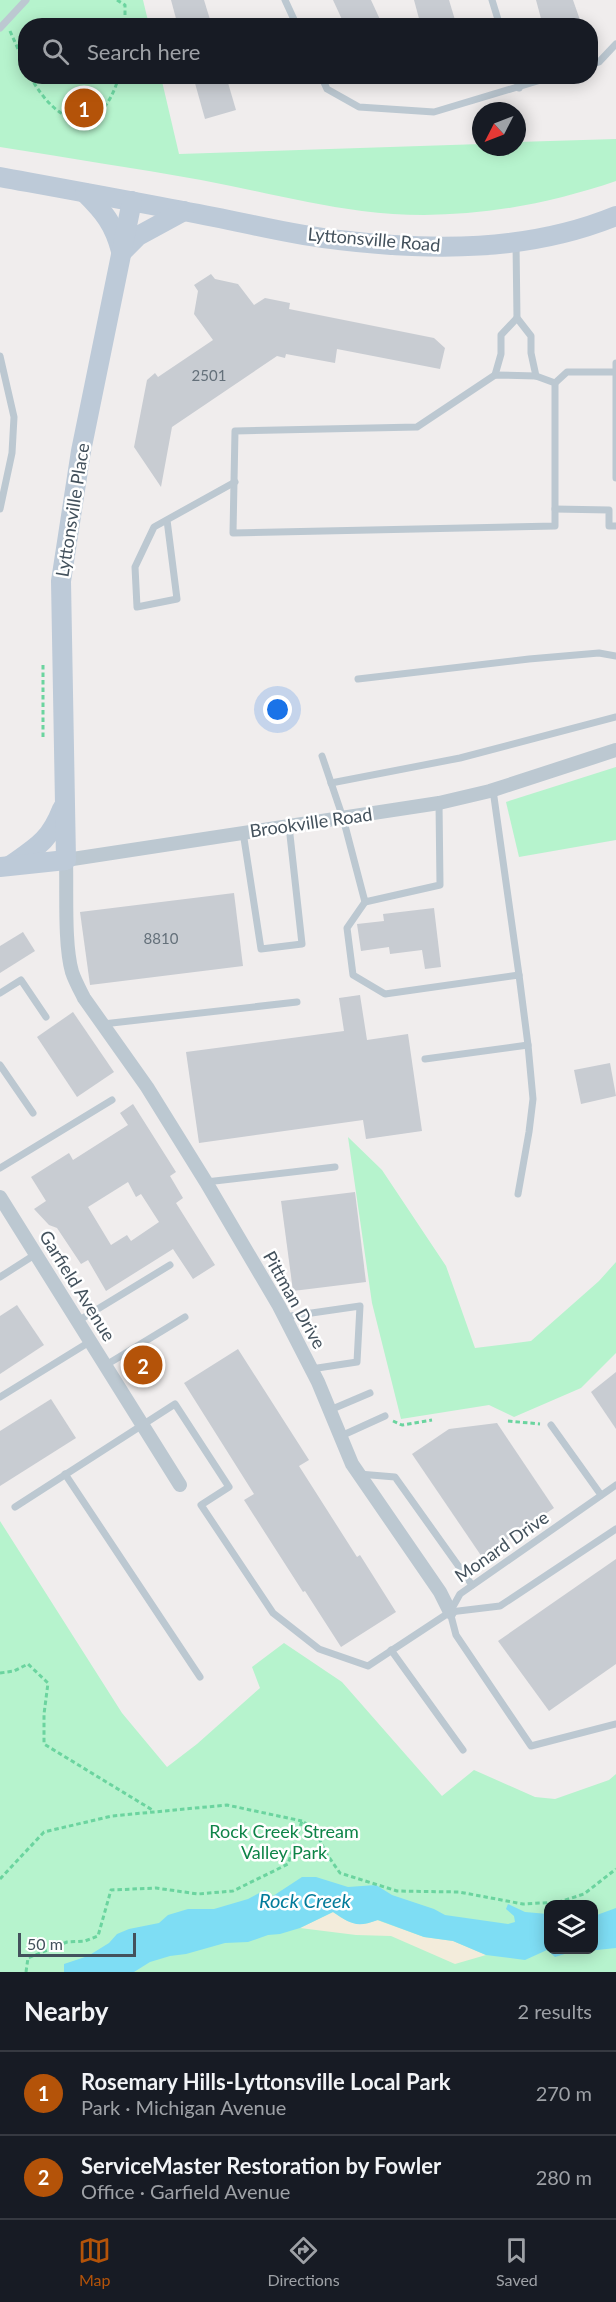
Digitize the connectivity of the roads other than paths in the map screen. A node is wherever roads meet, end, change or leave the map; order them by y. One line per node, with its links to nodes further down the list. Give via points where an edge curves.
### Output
1 (26, 0): 6 (lane)
2 (285, 0): 4 (lane)
3 (492, 0): 5 (lane)
4 (293, 18)
5 (498, 18)
6 (0, 28)
7 (616, 44): 8 (lane)
8 (598, 62)
9 (325, 84): 12 (lane, via 359,107 434,112)
10 (518, 84): 12 (lane)
11 (531, 84): 12 (lane)
12 (519, 88)
13 (0, 177): 14 (street, Lyttonsville Road)
14 (86, 193): 15 (street, Lyttonsville Road); 19 (street, via 106,215)
15 (132, 201): 16 (street, Lyttonsville Road); 19 (street, Lyttonsville Place)
16 (184, 211): 18 (street, Lyttonsville Road, via 337,240 432,248); 19 (street, via 144,232)
17 (616, 216): 18 (street, Lyttonsville Road)
18 (516, 242): 20 (lane)
19 (121, 252): 41 (street, Lyttonsville Place, via 63,559)
20 (517, 318): 24 (lane, via 501,335); 25 (lane, via 531,336)
21 (0, 356): 29 (lane, via 14,417 12,453)
22 (616, 363): 23 (lane)
23 (616, 372): 26 (lane, via 567,372); 27 (lane)
24 (495, 375): 25 (lane); 28 (lane, via 417,427 235,431)
25 (536, 376): 26 (lane)
26 (555, 383): 30 (lane)
27 (616, 478)
28 (235, 482): 30 (lane, via 233,533 555,526); 31 (lane)
29 (0, 509)
30 (555, 509): 32 (lane, via 609,510 609,526)
31 (167, 520): 31 (lane, via 154,527 135,567 137,607 177,599)
32 (616, 526)
33 (616, 656): 34 (lane, via 599,653 529,659)
34 (358, 679)
35 (616, 717): 38 (lane, via 460,758)
36 (616, 750): 39 (street, Brookville Road)
37 (322, 756): 38 (lane)
38 (331, 783): 42 (lane)
39 (493, 790): 40 (street, Brookville Road); 48 (lane)
40 (439, 803): 42 (street, Brookville Road); 47 (lane, via 440,885)
41 (65, 804): 45 (street, Lyttonsville Place); 46 (street, via 54,829 38,846)
42 (343, 818): 43 (street, Brookville Road); 47 (lane)
43 (289, 826): 44 (street, Brookville Road); 44 (lane, via 302,945 261,949)
44 (243, 832): 45 (street, Brookville Road)
45 (66, 860): 46 (street, Brookville Road); 52 (street, Pittman Drive, via 73,973 84,998)
46 (4, 867)
47 (365, 902): 48 (lane, via 347,928 353,975 385,994)
48 (519, 975): 53 (lane)
49 (0, 993): 51 (lane, via 21,980)
50 (297, 1002): 52 (lane)
51 (45, 1017)
52 (103, 1024): 60 (street, Pittman Drive)
53 (528, 1045): 54 (lane); 61 (lane, via 533,1099)
54 (425, 1059)
55 (0, 1065): 57 (lane)
56 (112, 1100): 59 (lane)
57 (33, 1113)
58 (335, 1167): 60 (lane)
59 (0, 1168)
60 (206, 1182): 67 (street, Pittman Drive)
61 (518, 1194)
62 (0, 1198): 63 (street, Garfield Avenue)
63 (36, 1254): 65 (lane); 68 (street, Garfield Avenue)
64 (170, 1265): 68 (lane)
65 (0, 1277)
66 (184, 1317): 70 (lane)
67 (284, 1317): 71 (street, Pittman Drive); 71 (lane, via 360,1306 357,1362)
68 (78, 1321): 69 (street, Garfield Avenue)
69 (91, 1341): 70 (street, Garfield Avenue); 73 (lane)
70 (106, 1365): 76 (street, Garfield Avenue)
71 (311, 1369): 74 (street, Pittman Drive)
72 (370, 1393): 74 (lane)
73 (0, 1397)
74 (330, 1410): 78 (street, Pittman Drive)
75 (385, 1416): 78 (lane)
76 (143, 1424): 80 (lane); 81 (street, Garfield Avenue); 88 (lane, via 175,1404 228,1487 201,1505 273,1613 319,1649 368,1666)
77 (551, 1425): 83 (lane)
78 (341, 1436): 79 (street, Pittman Drive)
79 (359, 1473): 86 (lane, via 395,1478); 87 (street, Pittman Drive)
80 (65, 1474): 84 (lane); 89 (lane)
81 (180, 1485)
82 (616, 1485): 83 (lane, Monard Drive)
83 (601, 1496): 86 (lane, Monard Drive)
84 (15, 1507)
85 (616, 1529): 87 (lane, Monard Drive, via 500,1606)
86 (472, 1585): 87 (lane, Monard Drive, via 459,1594)
87 (450, 1612): 88 (lane); 90 (lane, Pittman Drive, via 456,1635 531,1746)
88 (391, 1650): 91 (lane)
89 (200, 1677)
90 (616, 1724)
91 (463, 1750)

